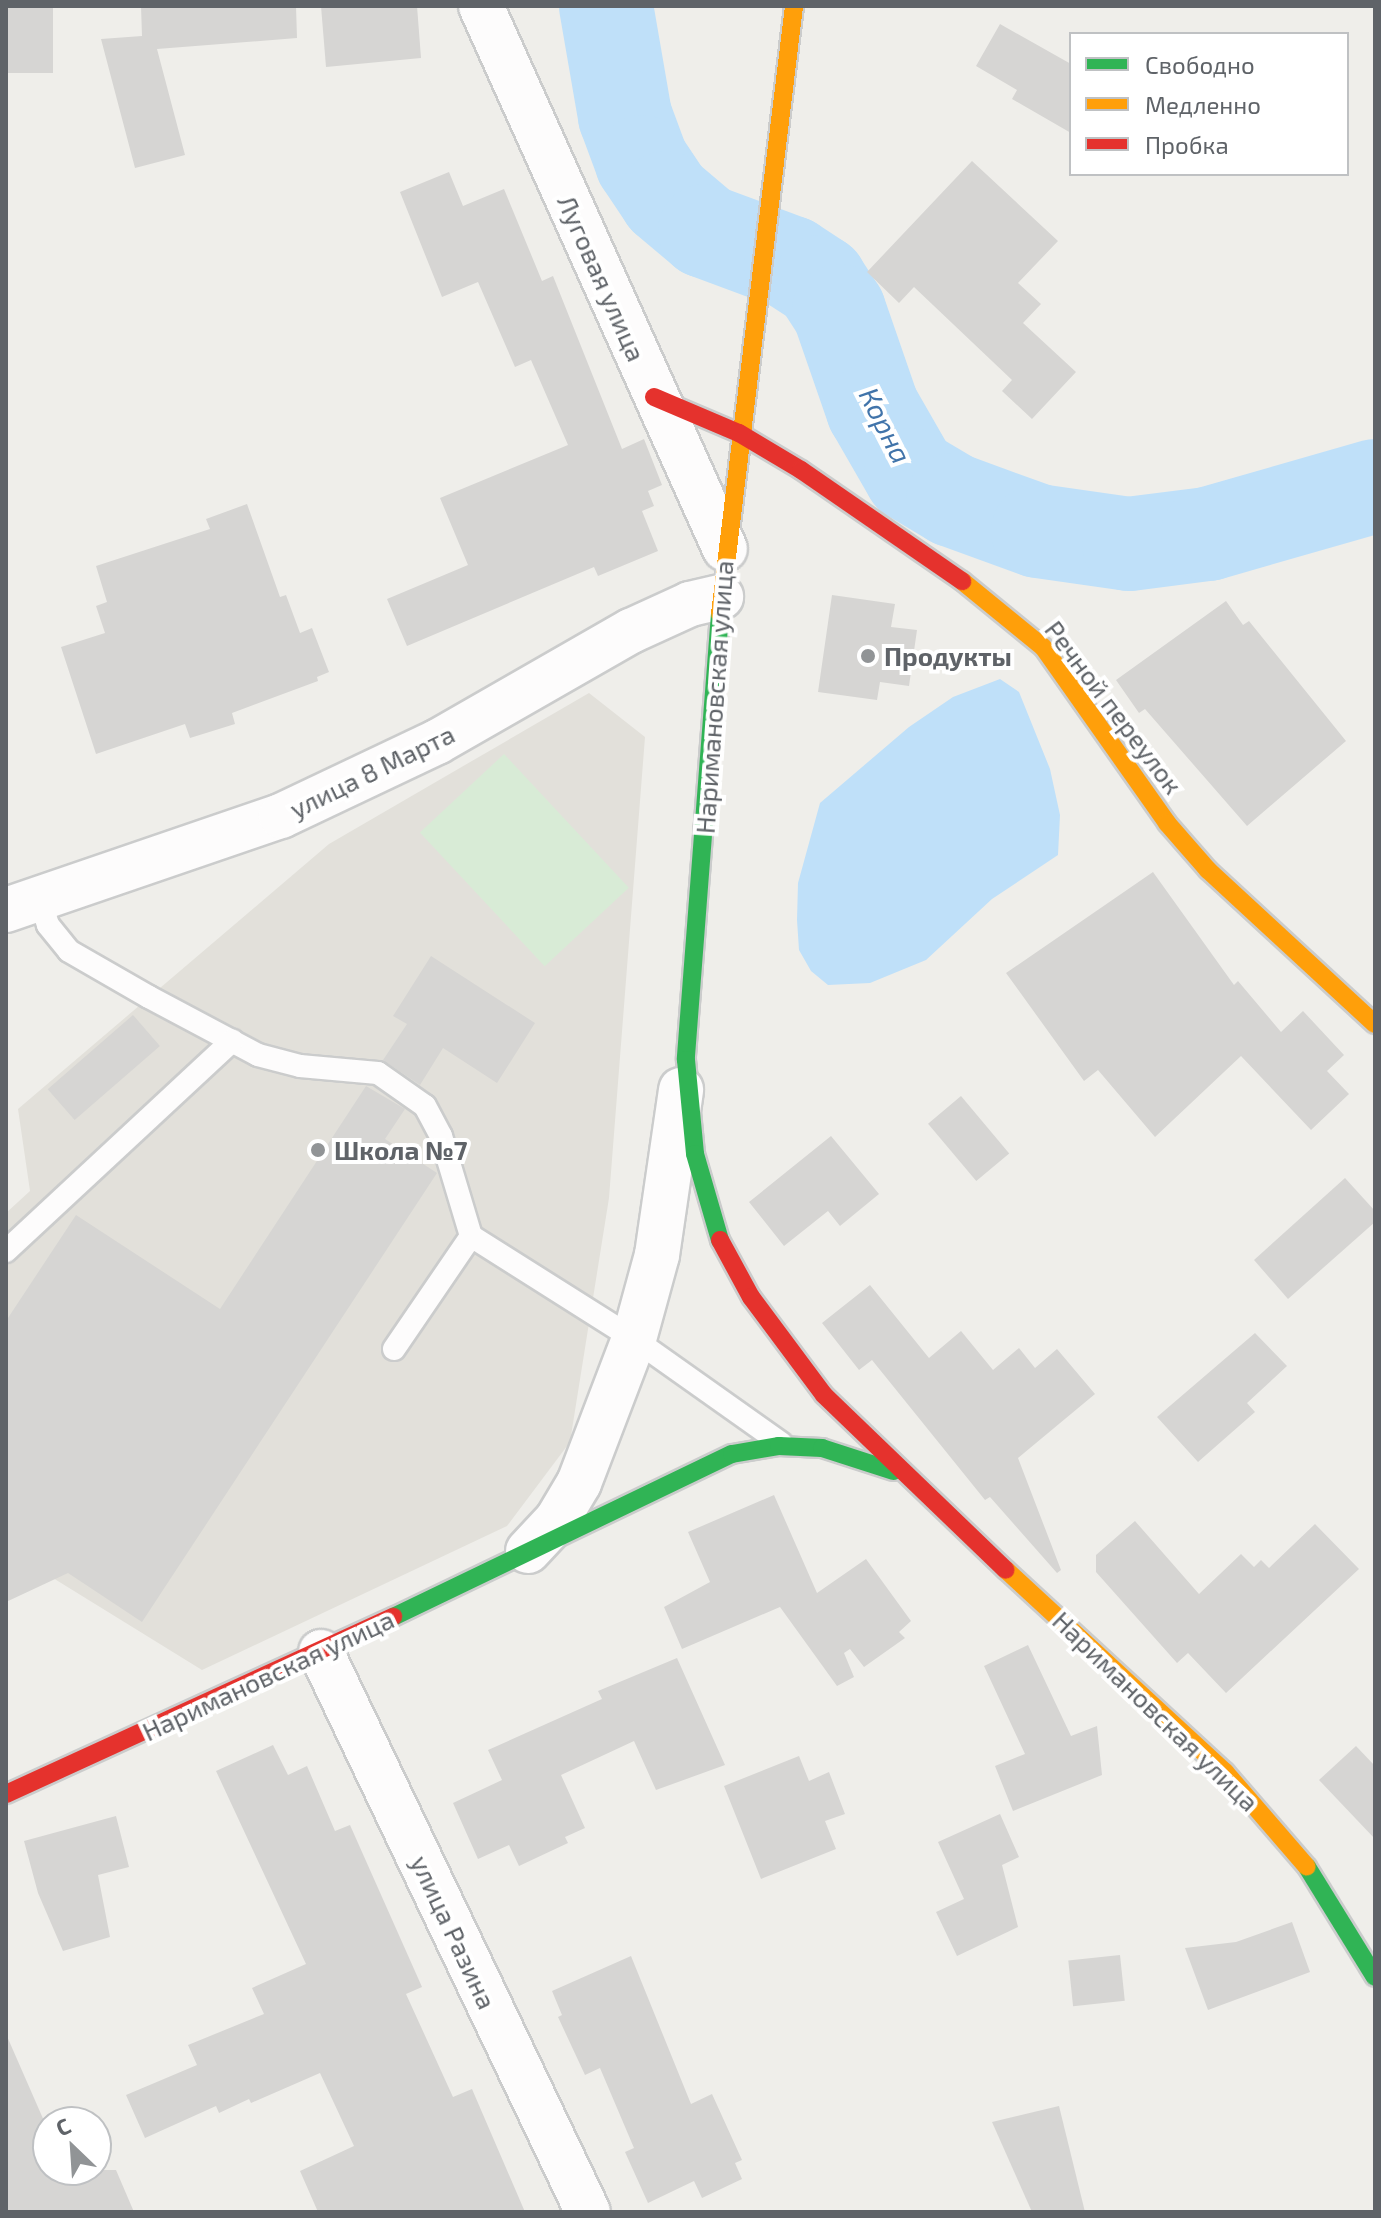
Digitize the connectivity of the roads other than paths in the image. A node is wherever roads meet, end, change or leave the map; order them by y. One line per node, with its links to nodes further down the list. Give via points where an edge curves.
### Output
1 (481, 6): 3 (street, Луговая улица)
2 (794, 6): 4 (street, Наримановская улица)
3 (654, 397): 4 (street, Речной переулок); 5 (street, Луговая улица)
4 (739, 433): 5 (street, Наримановская улица); 8 (street, Речной переулок, via 994,603 1043,647 1167,823 1208,870)
5 (725, 549): 6 (street, Наримановская улица)
6 (721, 597): 7 (street, улица 8 Марта, via 653,620 437,742 296,810); 10 (street, Наримановская улица)
7 (23, 904): 9 (lane, via 69,951)
8 (1375, 1024)
9 (232, 1041): 11 (lane, via 258,1055 300,1066 378,1073 425,1106 441,1136); 12 (lane)
10 (686, 1060): 13 (street, Наримановская улица, via 657,1255); 16 (street, Наримановская улица, via 695,1154 724,1250 782,1344)
11 (471, 1236): 13 (lane); 14 (lane)
12 (6, 1251)
13 (634, 1339): 15 (lane); 17 (street, Наримановская улица, via 579,1483 557,1520)
14 (394, 1349)
15 (785, 1446): 16 (street, Наримановская улица, via 822,1448); 17 (street, Наримановская улица, via 732,1454 678,1476)
16 (902, 1475): 20 (street, Наримановская улица, via 1225,1772 1307,1867)
17 (528, 1551): 18 (street, Наримановская улица)
18 (321, 1652): 19 (street, Наримановская улица); 21 (street, улица Разина)
19 (6, 1794)
20 (1375, 1977)
21 (588, 2212)

